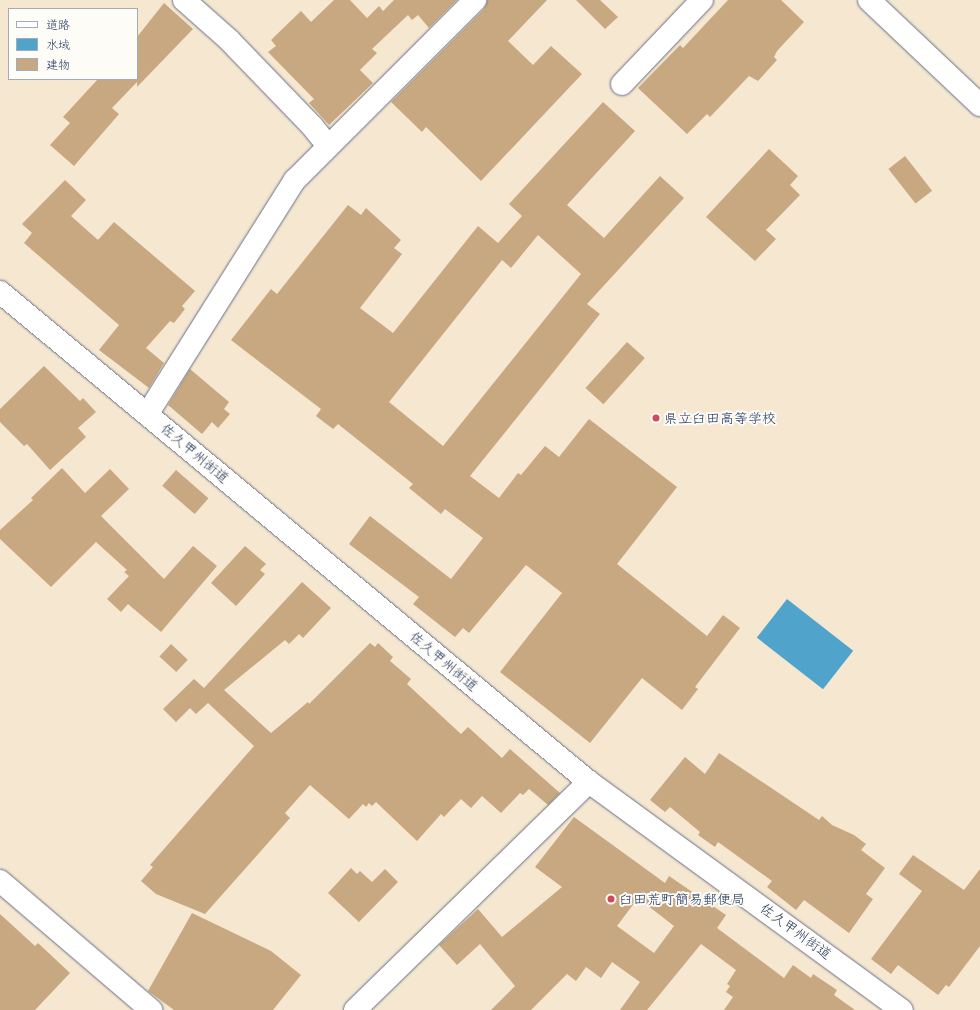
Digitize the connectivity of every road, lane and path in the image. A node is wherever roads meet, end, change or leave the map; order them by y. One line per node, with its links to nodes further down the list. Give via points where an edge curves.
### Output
1 (184, 0): 7 (street, via 229,40)
2 (475, 0): 7 (street, via 409,69)
3 (702, 0): 5 (street)
4 (869, 0): 6 (street)
5 (622, 84)
6 (980, 105)
7 (328, 146): 9 (street, via 295,180 277,205)
8 (0, 292): 9 (street, 佐久甲州街道)
9 (148, 414): 10 (street, 佐久甲州街道)
10 (589, 782): 12 (street); 14 (street, 佐久甲州街道)
11 (0, 881): 13 (street)
12 (360, 1009)
13 (152, 1010)
14 (902, 1010)

